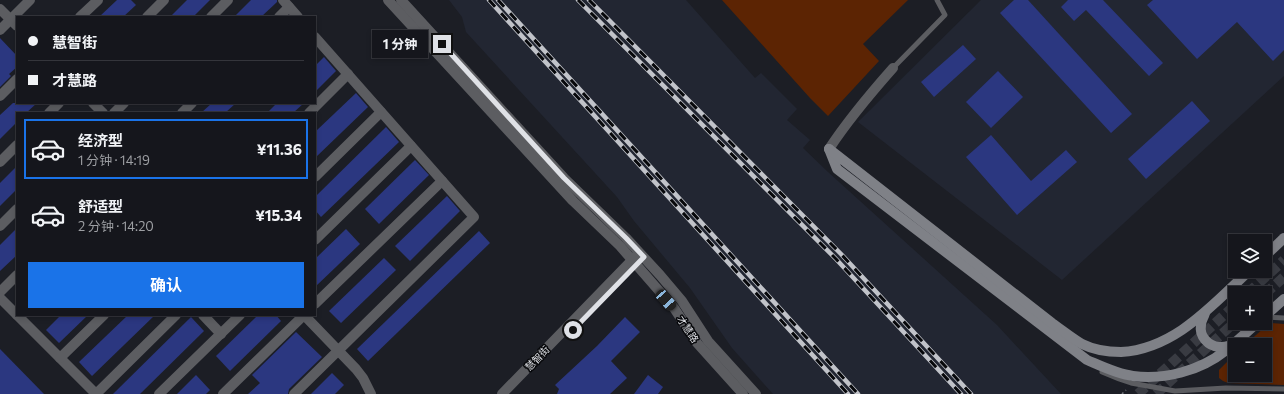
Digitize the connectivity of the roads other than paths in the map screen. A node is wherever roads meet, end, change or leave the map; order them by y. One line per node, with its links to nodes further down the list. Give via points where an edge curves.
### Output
1 (30, 0): 10 (street)
2 (98, 0): 11 (street)
3 (164, 0): 12 (street)
4 (228, 0): 13 (street)
5 (388, 0): 44 (street, 才慧路, via 573,201 620,246)
6 (401, 0): 44 (street, 才慧路)
7 (937, 0): 19 (lane, via 946,14)
8 (286, 4): 14 (street); 15 (street)
9 (0, 9): 16 (street)
10 (19, 16)
11 (81, 16)
12 (148, 16)
13 (212, 16)
14 (280, 16)
15 (297, 16)
16 (14, 23): 17 (street)
17 (0, 30)
18 (316, 38): 20 (street)
19 (893, 68): 35 (street, via 864,101)
20 (348, 74): 31 (street); 32 (street)
21 (16, 81): 22 (street)
22 (0, 96)
23 (59, 104): 27 (street)
24 (94, 104): 28 (street)
25 (123, 104): 29 (street)
26 (191, 104): 30 (street)
27 (50, 112)
28 (102, 112)
29 (115, 112)
30 (183, 112)
31 (310, 112)
32 (381, 112): 34 (street); 37 (street)
33 (16, 146): 36 (street)
34 (411, 146): 38 (street); 41 (street)
35 (829, 149): 51 (main road, via 1052,323 1083,344 1115,352 1146,347 1177,334); 70 (main road, via 837,169)
36 (0, 162)
37 (316, 176)
38 (442, 181): 50 (street); 68 (street, via 474,217)
39 (16, 210): 40 (street)
40 (0, 226)
41 (317, 234)
42 (1284, 238): 43 (main road)
43 (1272, 249)
44 (638, 259): 77 (street, 慧智街); 78 (street, 慧智街); 79 (street, 才慧路, via 698,343); 80 (street, 才慧路, via 682,301 708,341)
45 (16, 276): 47 (street)
46 (1241, 278): 51 (main road)
47 (0, 292)
48 (0, 298): 53 (street)
49 (1284, 299): 52 (main road)
50 (316, 303)
51 (1207, 310): 66 (main road, via 1200,325 1206,342 1213,346)
52 (1272, 310)
53 (16, 314)
54 (18, 316): 69 (street)
55 (103, 316): 69 (street)
56 (175, 316): 72 (street)
57 (204, 316): 64 (street)
58 (239, 316): 64 (street)
59 (303, 316): 74 (street)
60 (305, 316): 68 (street)
61 (1272, 317): 62 (lane)
62 (1284, 318)
63 (1249, 330): 65 (main road)
64 (221, 334): 73 (street)
65 (1240, 338)
66 (1228, 346)
67 (1228, 349): 70 (main road, via 1206,363 1186,371 1158,376 1132,376)
68 (338, 350): 75 (street); 76 (street, via 356,369)
69 (60, 358): 72 (street)
70 (1087, 360): 71 (lane, via 1103,372 1119,379 1142,386 1175,391 1226,388)
71 (1284, 389)
72 (96, 394)
73 (159, 394)
74 (223, 394)
75 (294, 394)
76 (371, 394)
77 (502, 394)
78 (511, 394)
79 (743, 394)
80 (756, 394)

